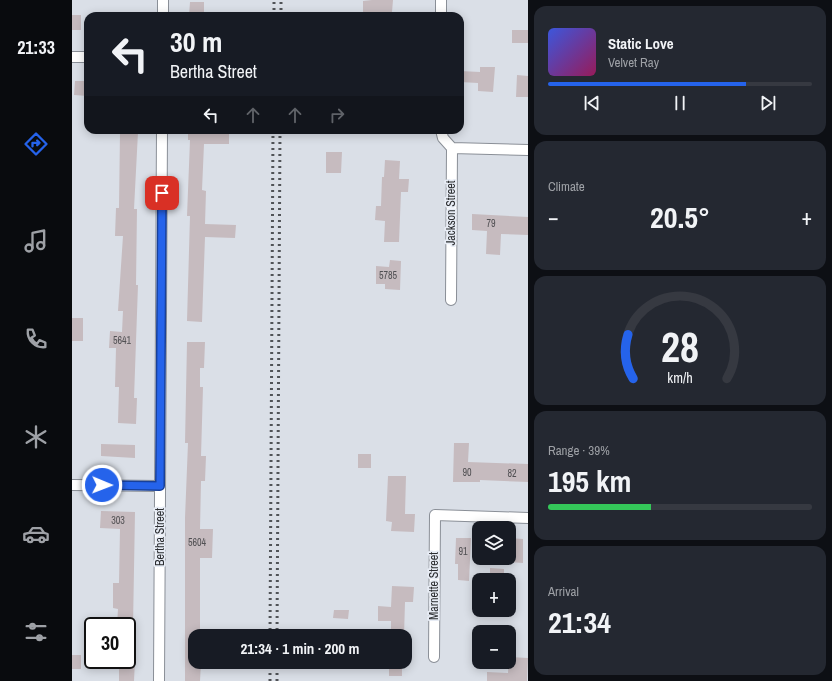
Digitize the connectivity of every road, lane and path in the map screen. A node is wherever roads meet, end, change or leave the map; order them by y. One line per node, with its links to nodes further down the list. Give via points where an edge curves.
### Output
1 (163, 0): 3 (street)
2 (441, 0): 4 (street)
3 (163, 12)
4 (441, 12)
5 (72, 57): 6 (street)
6 (84, 57)
7 (162, 134): 13 (street, Bertha Street)
8 (442, 134): 9 (street)
9 (452, 148): 10 (street); 11 (street, Jackson Street)
10 (528, 150)
11 (451, 300)
12 (72, 485): 13 (street)
13 (160, 486): 16 (street, Bertha Street)
14 (528, 518): 15 (street, Marnette Street, via 435,515)
15 (434, 657)
16 (159, 681)

